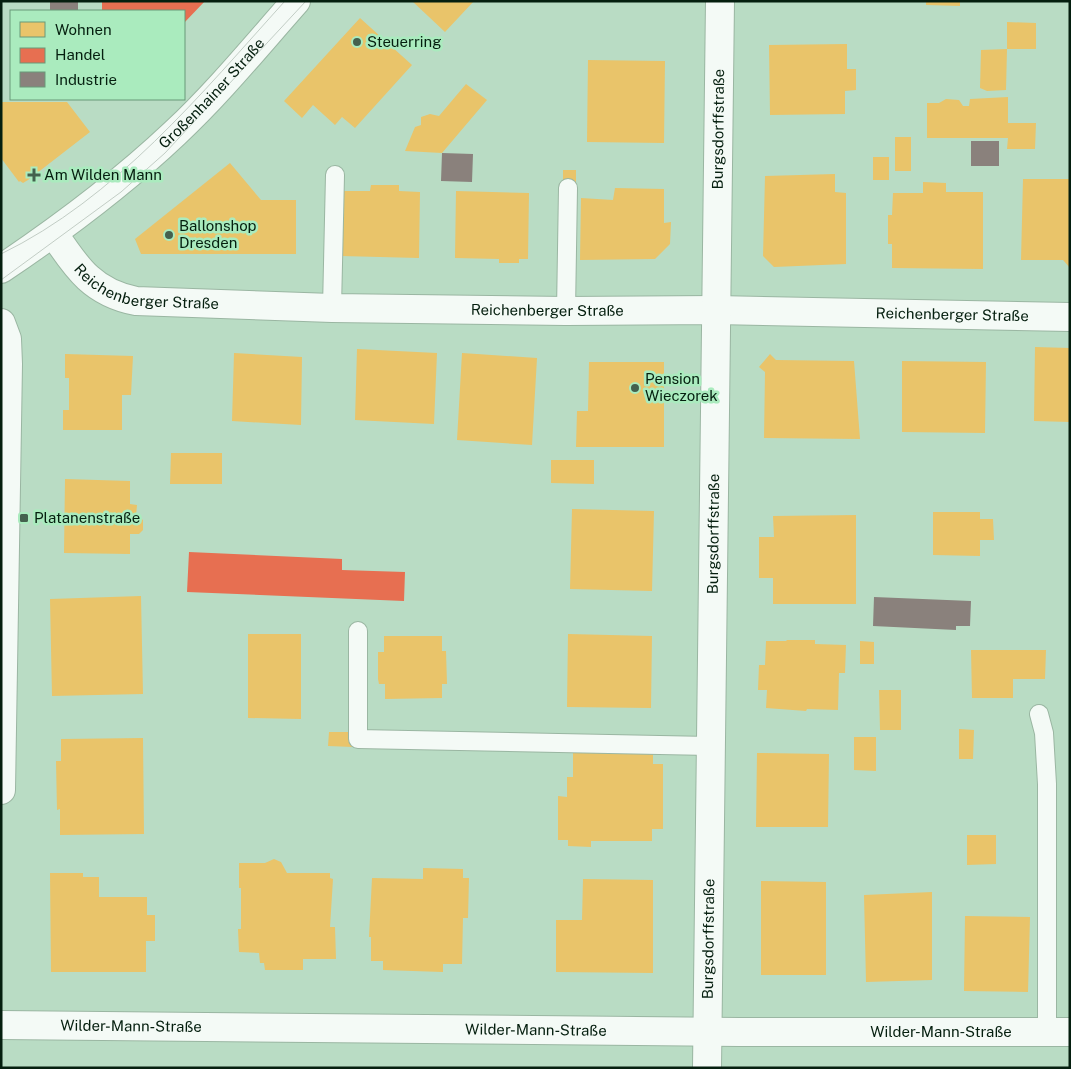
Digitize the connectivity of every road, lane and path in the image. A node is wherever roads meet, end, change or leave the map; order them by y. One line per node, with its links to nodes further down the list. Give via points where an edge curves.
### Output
1 (296, 1): 5 (street, Großenhainer Straße, via 176,132 117,186)
2 (720, 1): 8 (street, Burgsdorffstraße)
3 (335, 175): 7 (lane)
4 (568, 188): 9 (lane)
5 (54, 234): 6 (street, Großenhainer Straße); 7 (street, Reichenberger Straße, via 95,285 115,297 136,301)
6 (1, 270)
7 (332, 308): 9 (street, Reichenberger Straße)
8 (716, 310): 9 (street, Reichenberger Straße); 10 (street, Reichenberger Straße); 14 (street, Burgsdorffstraße)
9 (566, 311)
10 (1070, 316)
11 (1, 323): 15 (street, via 7,339 8,364)
12 (358, 631): 14 (lane, via 358,739)
13 (1038, 714): 18 (lane, via 1044,734)
14 (710, 746): 17 (street, Burgsdorffstraße)
15 (1, 790)
16 (1, 1025): 17 (street, Wilder-Mann-Straße)
17 (708, 1032): 18 (street, Wilder-Mann-Straße); 19 (street, Burgsdorffstraße)
18 (1058, 1032)
19 (707, 1068)

